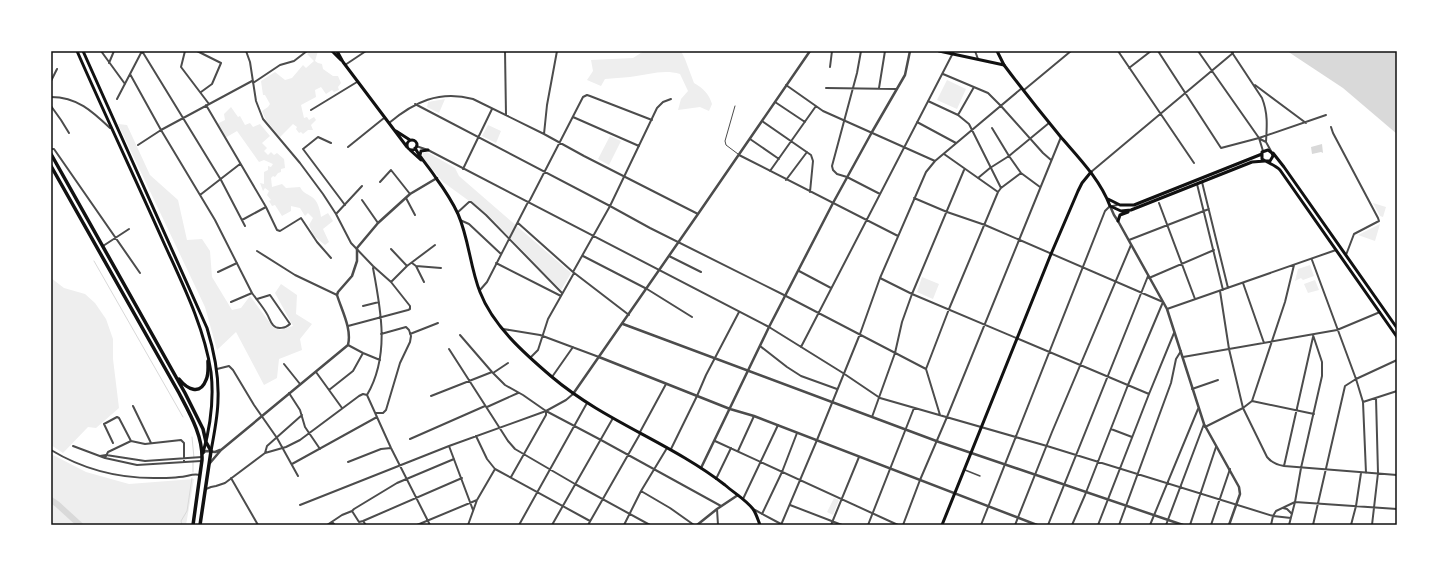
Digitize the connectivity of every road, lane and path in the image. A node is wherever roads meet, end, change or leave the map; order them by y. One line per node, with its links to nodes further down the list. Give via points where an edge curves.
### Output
1 (77, 51): 86 (main road)
2 (83, 51): 292 (main road, via 202,315)
3 (101, 51): 32 (street)
4 (114, 51): 32 (street)
5 (142, 51): 39 (street); 74 (street)
6 (185, 51): 53 (street, via 181,67)
7 (196, 51): 53 (street, via 221,63 212,84)
8 (246, 51): 42 (street)
9 (307, 51): 42 (street, via 294,62 280,66)
10 (332, 51): 31 (main road)
11 (337, 51): 31 (main road)
12 (366, 51): 33 (street)
13 (505, 51): 70 (street)
14 (557, 51): 92 (street)
15 (810, 51): 45 (street)
16 (832, 51): 35 (street)
17 (860, 51): 49 (street)
18 (884, 51): 50 (street)
19 (910, 51): 51 (street, via 905,75)
20 (939, 51): 27 (main road)
21 (975, 51): 30 (street)
22 (1070, 51): 52 (street)
23 (1118, 51): 36 (street)
24 (1151, 51): 36 (street)
25 (1158, 51): 54 (street)
26 (1198, 51): 38 (street)
27 (953, 52): 30 (main road); 40 (street)
28 (1232, 52): 38 (street); 46 (street)
29 (999, 53): 34 (main road)
30 (978, 59): 34 (main road)
31 (342, 61): 33 (main road)
32 (109, 63): 44 (street)
33 (345, 65): 43 (main road)
34 (1004, 65): 52 (main road)
35 (830, 67)
36 (1129, 68): 69 (street)
37 (58, 69): 41 (street)
38 (1212, 71): 54 (street); 96 (street)
39 (130, 74): 44 (street); 87 (street)
40 (943, 74): 47 (street); 58 (street)
41 (51, 81)
42 (252, 82): 60 (street); 170 (street, via 263,119 300,163)
43 (357, 82): 68 (street); 75 (main road)
44 (125, 84): 56 (street)
45 (786, 85): 59 (street); 65 (street)
46 (1254, 85): 83 (street); 93 (street, via 1266,106)
47 (974, 87): 66 (street, via 988,93); 71 (street)
48 (826, 88): 49 (street)
49 (854, 88): 50 (street); 78 (street)
50 (879, 88): 51 (street)
51 (898, 89): 90 (street)
52 (1023, 90): 66 (street); 82 (main road)
53 (201, 92): 60 (street)
54 (1186, 93): 69 (street); 96 (street, via 1221,148)
55 (51, 97): 86 (street, via 80,104 96,114)
56 (117, 99)
57 (671, 99): 76 (street, via 660,105)
58 (928, 101): 71 (street); 80 (street)
59 (775, 102): 77 (street); 79 (street)
60 (209, 104): 62 (street)
61 (415, 104): 67 (street, via 452,96 463,97); 81 (street); 94 (street)
62 (206, 105): 74 (street); 126 (street)
63 (51, 106): 91 (street)
64 (735, 106): 117 (lane, via 725,141 726,145)
65 (816, 106): 78 (street); 79 (street)
66 (1001, 106): 89 (street); 98 (street)
67 (492, 108): 70 (street); 94 (street)
68 (311, 110)
69 (1160, 114): 125 (street); 134 (street)
70 (506, 115): 92 (street)
71 (958, 115): 89 (street)
72 (1326, 115): 83 (street)
73 (573, 117): 76 (street, via 585,95); 103 (street); 106 (street)
74 (183, 118): 87 (street); 140 (street)
75 (384, 118): 81 (main road); 107 (street)
76 (652, 120): 106 (street)
77 (762, 121): 97 (street); 100 (street)
78 (844, 121): 90 (street); 137 (street, via 832,166 837,174)
79 (805, 122): 100 (street)
80 (917, 122): 104 (street); 109 (street)
81 (389, 123): 88 (main road)
82 (1050, 123): 95 (main road); 98 (street)
83 (1307, 123): 93 (street)
84 (1331, 127): 200 (street, via 1378,218 1377,222 1354,234)
85 (992, 128): 119 (street)
86 (113, 130): 287 (main road, via 196,316)
87 (161, 130): 105 (street); 152 (street)
88 (395, 130): 99 (main road); 110 (main road)
89 (972, 130): 104 (street); 129 (street)
90 (872, 132): 109 (street); 137 (street)
91 (69, 133)
92 (544, 134): 103 (street)
93 (1267, 136): 96 (street); 101 (street)
94 (478, 137): 130 (street); 133 (street)
95 (1061, 137): 122 (street); 134 (main road)
96 (1259, 138): 101 (street); 114 (street)
97 (750, 139): 117 (street); 121 (street)
98 (1031, 139): 119 (street); 122 (street)
99 (410, 140): 108 (main road, via 415,141); 110 (main road, via 407,143)
100 (791, 141): 113 (street); 121 (street)
101 (1266, 142): 115 (street)
102 (332, 143): 161 (street, via 318,137 303,149)
103 (560, 143): 133 (street); 136 (street)
104 (957, 143): 118 (street)
105 (138, 145)
106 (639, 146): 136 (street)
107 (348, 147)
108 (416, 147): 110 (main road, via 412,150); 112 (street); 120 (main road)
109 (904, 147): 123 (street); 151 (street)
110 (408, 148): 128 (main road)
111 (51, 149): 185 (street, via 54,149)
112 (428, 150): 120 (main road, via 421,151); 130 (street)
113 (807, 152): 141 (street); 148 (street, via 812,157)
114 (1263, 152): 115 (main road); 124 (main road, via 1262,157); 160 (main road, via 1131,206)
115 (1272, 152): 124 (main road, via 1270,161); 200 (main road)
116 (51, 154): 192 (highway)
117 (739, 154): 132 (street); 171 (street)
118 (944, 154): 123 (street); 131 (street)
119 (1009, 156): 129 (street); 135 (street)
120 (420, 157): 128 (main road)
121 (779, 159): 132 (street)
122 (1051, 160): 146 (street)
123 (935, 161): 154 (street, via 926,172)
124 (1266, 161): 143 (main road, via 1252,162); 196 (main road, via 1280,170)
125 (1194, 163)
126 (240, 164): 140 (street); 164 (street)
127 (51, 166): 384 (highway, via 196,425)
128 (426, 166): 138 (main road)
129 (990, 168): 139 (street); 147 (street)
130 (463, 169): 157 (street)
131 (964, 170): 139 (street); 168 (street)
132 (770, 171): 141 (street)
133 (545, 172): 157 (street); 162 (street)
134 (1091, 172): 155 (main road); 199 (main road, via 1078,191)
135 (1021, 173): 146 (street); 147 (street)
136 (624, 177): 162 (street); 171 (street)
137 (847, 177): 151 (street); 158 (street)
138 (436, 178): 150 (street); 169 (main road)
139 (978, 178): 149 (street)
140 (221, 180): 152 (street); 173 (street)
141 (786, 180): 148 (street)
142 (380, 182): 150 (street, via 391,170)
143 (1202, 182): 144 (main road); 165 (street)
144 (1198, 184): 166 (main road); 167 (street)
145 (362, 186): 161 (street)
146 (1040, 187): 187 (street)
147 (1001, 188): 149 (street)
148 (810, 192): 158 (street)
149 (998, 192): 179 (street)
150 (410, 194): 153 (street)
151 (880, 194): 175 (street)
152 (200, 195): 205 (street)
153 (406, 198): 172 (street); 178 (street)
154 (914, 198): 168 (street); 183 (street)
155 (1108, 199): 160 (main road); 163 (main road)
156 (362, 200): 178 (street)
157 (529, 202): 177 (street); 184 (street)
158 (833, 203): 175 (street); 216 (street)
159 (1159, 203): 180 (street)
160 (1117, 204): 163 (street)
161 (345, 205): 170 (street)
162 (610, 206): 184 (street); 189 (street)
163 (1110, 206): 166 (main road, via 1120,211); 176 (street); 214 (street, via 1105,211)
164 (266, 207): 173 (street); 203 (street, via 278,231 300,218)
165 (1209, 209): 167 (street); 228 (street)
166 (1132, 210): 176 (main road, via 1120,215)
167 (1204, 211): 180 (street); 195 (street)
168 (946, 212): 179 (street); 235 (street)
169 (457, 213): 174 (main road); 186 (street, via 471,202)
170 (336, 214): 193 (street)
171 (698, 214): 189 (street)
172 (415, 215)
173 (242, 220): 181 (street)
174 (460, 220): 198 (street, via 469,224); 231 (main road)
175 (866, 221): 183 (street); 227 (street)
176 (1118, 221): 188 (street)
177 (518, 222): 186 (street); 220 (street)
178 (378, 223): 193 (street)
179 (985, 225): 187 (street); 244 (street)
180 (1168, 225): 188 (street); 208 (street)
181 (245, 226)
182 (129, 229): 185 (street)
183 (898, 236): 222 (street)
184 (594, 237): 201 (street); 215 (street)
185 (116, 238): 192 (street); 219 (street)
186 (509, 239): 198 (street); 234 (street)
187 (1018, 240): 199 (street); 254 (street)
188 (1129, 240): 190 (street)
189 (679, 242): 202 (street); 237 (street)
190 (1131, 244): 221 (street); 223 (street)
191 (435, 245): 206 (street)
192 (103, 246): 293 (highway)
193 (357, 248): 210 (street); 236 (street, via 357,260 352,276)
194 (391, 250): 211 (street)
195 (1214, 250): 208 (street); 230 (street)
196 (1336, 250): 204 (street); 247 (main road)
197 (257, 251): 236 (street, via 295,275)
198 (500, 254): 207 (street)
199 (1051, 254): 214 (street); 268 (main road)
200 (1346, 255): 257 (main road)
201 (583, 256): 220 (street); 229 (street)
202 (669, 256): 215 (street); 218 (street)
203 (331, 258)
204 (1312, 260): 209 (street); 259 (street)
205 (237, 263): 217 (street); 233 (street)
206 (412, 263): 211 (street); 212 (street)
207 (495, 263): 231 (street); 234 (street)
208 (1182, 263): 221 (street); 239 (street)
209 (1294, 265): 226 (street); 269 (street)
210 (373, 266): 224 (street); 241 (street)
211 (407, 266): 224 (street)
212 (416, 266): 213 (street); 225 (street)
213 (441, 268)
214 (1083, 268): 223 (street); 277 (street)
215 (659, 270): 229 (street); 246 (street)
216 (799, 271): 227 (street); 237 (street)
217 (218, 272)
218 (701, 272)
219 (140, 273)
220 (574, 273): 234 (street); 249 (street)
221 (1148, 277): 232 (street); 242 (street)
222 (880, 278): 235 (street); 264 (street)
223 (1116, 281): 232 (street); 290 (street)
224 (390, 282): 250 (street, via 410,309)
225 (424, 282)
226 (1243, 283): 228 (street); 270 (street)
227 (831, 288): 248 (street)
228 (1228, 288): 230 (street)
229 (646, 289): 249 (street); 251 (street)
230 (1222, 290): 239 (street); 276 (street)
231 (480, 291): 258 (main road, via 494,318)
232 (1142, 292): 242 (street); 298 (street)
233 (252, 293): 238 (street); 240 (street)
234 (562, 294): 266 (street)
235 (912, 294): 244 (street); 280 (street)
236 (337, 295): 255 (street)
237 (786, 296): 248 (street); 256 (street)
238 (257, 299): 238 (street, via 272,325 289,326 270,295)
239 (1196, 299): 245 (street)
240 (231, 302)
241 (379, 302): 243 (street); 250 (street)
242 (1163, 302): 245 (street); 305 (street)
243 (363, 306)
244 (949, 309): 254 (street); 291 (street)
245 (1167, 309): 260 (street)
246 (739, 312): 256 (street); 284 (street)
247 (1380, 312): 259 (street); 267 (main road)
248 (819, 313): 264 (street); 274 (street)
249 (629, 315): 253 (street)
250 (381, 317): 255 (street); 261 (street)
251 (692, 317)
252 (438, 323): 262 (street)
253 (622, 324): 281 (street); 284 (street)
254 (984, 324): 268 (street); 339 (street)
255 (348, 326): 271 (street)
256 (769, 327): 272 (street); 274 (street)
257 (1397, 328)
258 (503, 329): 266 (street); 283 (main road)
259 (1337, 330): 265 (street); 300 (street)
260 (1174, 332): 278 (street); 313 (street)
261 (381, 334): 262 (street, via 406,327); 285 (street)
262 (410, 334): 332 (street, via 410,342 386,410 383,413)
263 (460, 334): 296 (street)
264 (860, 334): 280 (street); 297 (street)
265 (1313, 335): 269 (street); 331 (street); 333 (street, via 1322,362 1322,376)
266 (542, 336): 273 (street); 283 (street, via 538,350)
267 (1397, 337)
268 (1017, 338): 277 (street); 346 (main road)
269 (1272, 342): 270 (street); 319 (street)
270 (1264, 343): 276 (street)
271 (348, 345): 279 (street); 295 (street)
272 (760, 346): 294 (street); 306 (street, via 801,376)
273 (573, 347): 281 (street); 299 (street)
274 (801, 347): 297 (street)
275 (449, 348): 302 (street)
276 (1229, 349): 282 (street); 327 (street)
277 (1049, 351): 290 (street); 353 (street)
278 (1181, 351): 282 (street); 415 (street, via 1176,359 1171,383)
279 (363, 353): 285 (street); 308 (street, via 353,371)
280 (895, 353): 291 (street); 317 (street)
281 (599, 357): 304 (street); 312 (street)
282 (1183, 357): 307 (street)
283 (530, 358): 299 (main road)
284 (714, 358): 294 (street); 316 (street)
285 (380, 360): 314 (street)
286 (1397, 360): 300 (street)
287 (208, 361): 293 (highway, via 206,380 203,386 196,389 185,386); 362 (main road, via 211,372 211,398)
288 (508, 363): 296 (street)
289 (284, 364): 303 (street)
290 (1082, 365): 298 (street); 367 (street)
291 (926, 369): 335 (street)
292 (217, 370): 336 (street, via 229,366 232,368); 377 (main road, via 218,399)
293 (172, 371): 362 (highway, via 199,419)
294 (748, 371): 322 (street); 328 (street)
295 (316, 372): 303 (street); 308 (street)
296 (493, 373): 302 (street); 311 (street)
297 (843, 373): 306 (street); 317 (street)
298 (1107, 376): 305 (street); 382 (street)
299 (552, 377): 312 (main road)
300 (1356, 379): 320 (street); 409 (street, via 1345,386)
301 (1218, 380): 307 (street)
302 (470, 382): 315 (street); 324 (street)
303 (300, 384): 310 (street)
304 (666, 384): 316 (street); 349 (street)
305 (1128, 385): 313 (street); 347 (street)
306 (837, 389): 322 (street)
307 (1192, 389): 329 (street)
308 (329, 390): 325 (street)
309 (1397, 391): 318 (street)
310 (289, 393): 334 (street); 336 (street)
311 (518, 393): 324 (street); 330 (street)
312 (573, 394): 321 (main road); 330 (street)
313 (1148, 394): 354 (street)
314 (367, 395): 325 (street, via 363,394); 332 (street)
315 (431, 396)
316 (697, 396): 328 (street); 373 (street)
317 (880, 398): 326 (street); 341 (street)
318 (1376, 398): 320 (street); 416 (street)
319 (1252, 401): 327 (street); 331 (street)
320 (1363, 402): 414 (street)
321 (587, 403): 340 (main road); 343 (street)
322 (832, 403): 341 (street); 358 (street)
323 (133, 406): 364 (street)
324 (486, 406): 345 (street); 356 (street)
325 (342, 408): 351 (street)
326 (914, 408): 335 (street); 348 (street)
327 (1243, 408): 344 (street); 401 (street, via 1267,457 1274,464)
328 (730, 409): 337 (street); 360 (street)
329 (1198, 409): 344 (street); 429 (street)
330 (546, 411): 343 (street); 345 (street); 380 (street)
331 (1297, 411): 333 (street); 401 (street)
332 (376, 413): 338 (street)
333 (1314, 414): 405 (street)
334 (302, 415): 351 (street); 355 (street)
335 (940, 415): 339 (street)
336 (262, 416): 355 (street); 375 (street)
337 (754, 416): 342 (street); 376 (street)
338 (377, 417): 370 (street); 372 (street)
339 (947, 417): 346 (street); 361 (street)
340 (613, 418): 349 (main road); 357 (street)
341 (872, 418): 348 (street)
342 (778, 425): 350 (street); 394 (street)
343 (574, 426): 357 (street); 407 (street)
344 (1204, 426): 369 (street); 432 (street)
345 (500, 427): 352 (street); 380 (street, via 508,441)
346 (981, 427): 353 (street); 379 (main road)
347 (1111, 428): 354 (street); 390 (street)
348 (905, 430): 361 (street); 403 (street)
349 (640, 433): 373 (main road); 381 (street)
350 (797, 433): 358 (street); 412 (street)
351 (309, 434): 368 (street); 372 (street)
352 (476, 436): 366 (street); 406 (street)
353 (1015, 437): 367 (street); 400 (street)
354 (1132, 437): 404 (street)
355 (277, 438): 368 (street); 378 (street, via 266,448)
356 (410, 439)
357 (601, 440): 381 (street); 430 (street)
358 (817, 440): 385 (street); 428 (street)
359 (131, 441): 363 (street, via 117,417 104,424); 364 (street); 383 (street)
360 (715, 441): 371 (street); 402 (street)
361 (937, 441): 379 (street); 427 (street)
362 (206, 442): 377 (highway); 384 (main road)
363 (113, 443)
364 (151, 443): 386 (street, via 182,440)
365 (73, 446): 383 (street)
366 (448, 446): 388 (street); 399 (street)
367 (1047, 446): 382 (street); 422 (street)
368 (282, 447): 378 (street); 397 (street)
369 (1216, 447): 408 (street); 438 (street)
370 (391, 448): 393 (street, via 381,449); 399 (street)
371 (731, 448): 376 (street); 426 (street)
372 (320, 449): 397 (street)
373 (668, 449): 402 (main road); 410 (street)
374 (51, 450): 417 (street, via 72,461 106,473 137,478)
375 (221, 450): 377 (street); 396 (street)
376 (738, 451): 394 (street)
377 (211, 452): 384 (street, via 205,451); 396 (highway)
378 (265, 453): 423 (street)
379 (970, 453): 400 (street); 411 (main road)
380 (524, 455): 407 (street); 420 (street)
381 (627, 455): 410 (street); 442 (street)
382 (1076, 455): 390 (street); 431 (street)
383 (105, 456): 389 (street); 398 (street)
384 (202, 457): 386 (street); 392 (street, via 196,461); 417 (highway)
385 (859, 457): 403 (street); 441 (street)
386 (184, 458): 387 (street); 392 (street)
387 (167, 459): 391 (street); 395 (street)
388 (454, 460): 424 (street); 425 (street)
389 (137, 461): 391 (street); 398 (street)
390 (1098, 461): 404 (street); 437 (street)
391 (152, 462): 395 (street); 398 (street)
392 (184, 462): 395 (street)
393 (348, 462)
394 (761, 462): 412 (street); 443 (street)
395 (168, 463)
396 (209, 464): 433 (highway)
397 (292, 464): 419 (street)
398 (137, 465)
399 (399, 465): 424 (street); 451 (street)
400 (1004, 465): 422 (street); 455 (street)
401 (1284, 466): 405 (street)
402 (701, 468): 426 (main road)
403 (890, 468): 427 (street); 465 (street)
404 (1120, 468): 415 (street); 446 (street)
405 (1301, 468): 409 (street); 447 (street)
406 (495, 469): 420 (street); 445 (street)
407 (550, 469): 430 (street); 434 (street)
408 (1230, 469): 444 (street); 450 (street, via 1240,489)
409 (1326, 469): 413 (street); 449 (street)
410 (655, 470): 435 (street); 454 (street)
411 (964, 470): 421 (street); 436 (main road)
412 (782, 472): 428 (street); 467 (street)
413 (1361, 473): 414 (street); 457 (street)
414 (1366, 473): 416 (street)
415 (1138, 474): 429 (street); 456 (street)
416 (1378, 474): 418 (street); 458 (street)
417 (200, 475): 479 (highway)
418 (1397, 475)
419 (298, 476)
420 (511, 476): 434 (street)
421 (980, 476)
422 (1035, 476): 431 (street); 471 (street)
423 (231, 478): 433 (street, via 225,483); 481 (street)
424 (406, 478): 440 (street); 464 (street)
425 (462, 478): 440 (street); 448 (street)
426 (716, 478): 439 (main road)
427 (920, 480): 436 (street); 502 (street)
428 (800, 481): 441 (street); 452 (street)
429 (1168, 483): 432 (street); 469 (street)
430 (575, 484): 442 (street); 453 (street)
431 (1065, 485): 437 (street); 507 (street)
432 (1181, 487): 438 (street); 474 (street)
433 (205, 490): 480 (highway)
434 (537, 491): 453 (street); 488 (street)
435 (642, 491): 466 (street); 493 (street)
436 (954, 493): 455 (street); 503 (main road)
437 (1086, 493): 446 (street); 508 (street)
438 (1201, 493): 444 (street); 514 (street)
439 (738, 495): 443 (main road); 454 (street)
440 (415, 498): 473 (street); 475 (street)
441 (842, 498): 465 (street); 477 (street)
442 (602, 499): 466 (street); 476 (street)
443 (743, 499): 461 (main road)
444 (1220, 499): 450 (street); 515 (street)
445 (477, 500): 448 (street); 463 (street)
446 (1108, 500): 456 (street); 509 (street)
447 (1295, 502): 449 (street); 459 (street); 468 (street)
448 (471, 503): 463 (street); 473 (street)
449 (1318, 503): 457 (street); 519 (street)
450 (1237, 504): 470 (street); 516 (street)
451 (300, 505)
452 (790, 505): 477 (street); 497 (street)
453 (562, 506): 476 (street); 489 (street)
454 (720, 506): 460 (street)
455 (988, 506): 471 (street); 504 (street)
456 (1127, 506): 469 (street); 510 (street)
457 (1356, 506): 458 (street); 520 (street)
458 (1375, 507): 462 (street); 521 (street)
459 (1282, 508): 468 (street); 470 (street)
460 (717, 509): 494 (street); 495 (street)
461 (754, 509): 467 (street); 496 (main road)
462 (1397, 509)
463 (473, 510): 487 (street)
464 (352, 511): 475 (street, via 359,522); 478 (street)
465 (873, 513): 500 (street); 501 (street)
466 (629, 514): 491 (street); 492 (street)
467 (762, 514): 497 (street)
468 (1292, 514): 472 (street)
469 (1154, 515): 474 (street); 511 (street)
470 (1273, 516): 472 (street); 517 (street)
471 (1018, 518): 505 (street); 506 (street)
472 (1291, 518): 518 (street)
473 (428, 520): 485 (street); 486 (street)
474 (1168, 520): 512 (street); 513 (street)
475 (363, 521): 484 (street)
476 (590, 521): 490 (street)
477 (832, 521): 498 (street); 499 (street)
478 (332, 522): 482 (street); 483 (street)
479 (193, 525)
480 (200, 525)
481 (258, 525)
482 (327, 525)
483 (335, 525)
484 (366, 525)
485 (417, 525)
486 (430, 525)
487 (469, 525)
488 (519, 525)
489 (552, 525)
490 (588, 525)
491 (624, 525)
492 (650, 525)
493 (694, 525)
494 (697, 525)
495 (718, 525)
496 (760, 525)
497 (781, 525)
498 (831, 525)
499 (842, 525)
500 (868, 525)
501 (898, 525)
502 (903, 525)
503 (942, 525)
504 (981, 525)
505 (1015, 525)
506 (1037, 525)
507 (1048, 525)
508 (1072, 525)
509 (1098, 525)
510 (1119, 525)
511 (1150, 525)
512 (1166, 525)
513 (1183, 525)
514 (1190, 525)
515 (1211, 525)
516 (1229, 525)
517 (1270, 525)
518 (1289, 525)
519 (1313, 525)
520 (1351, 525)
521 (1372, 525)

